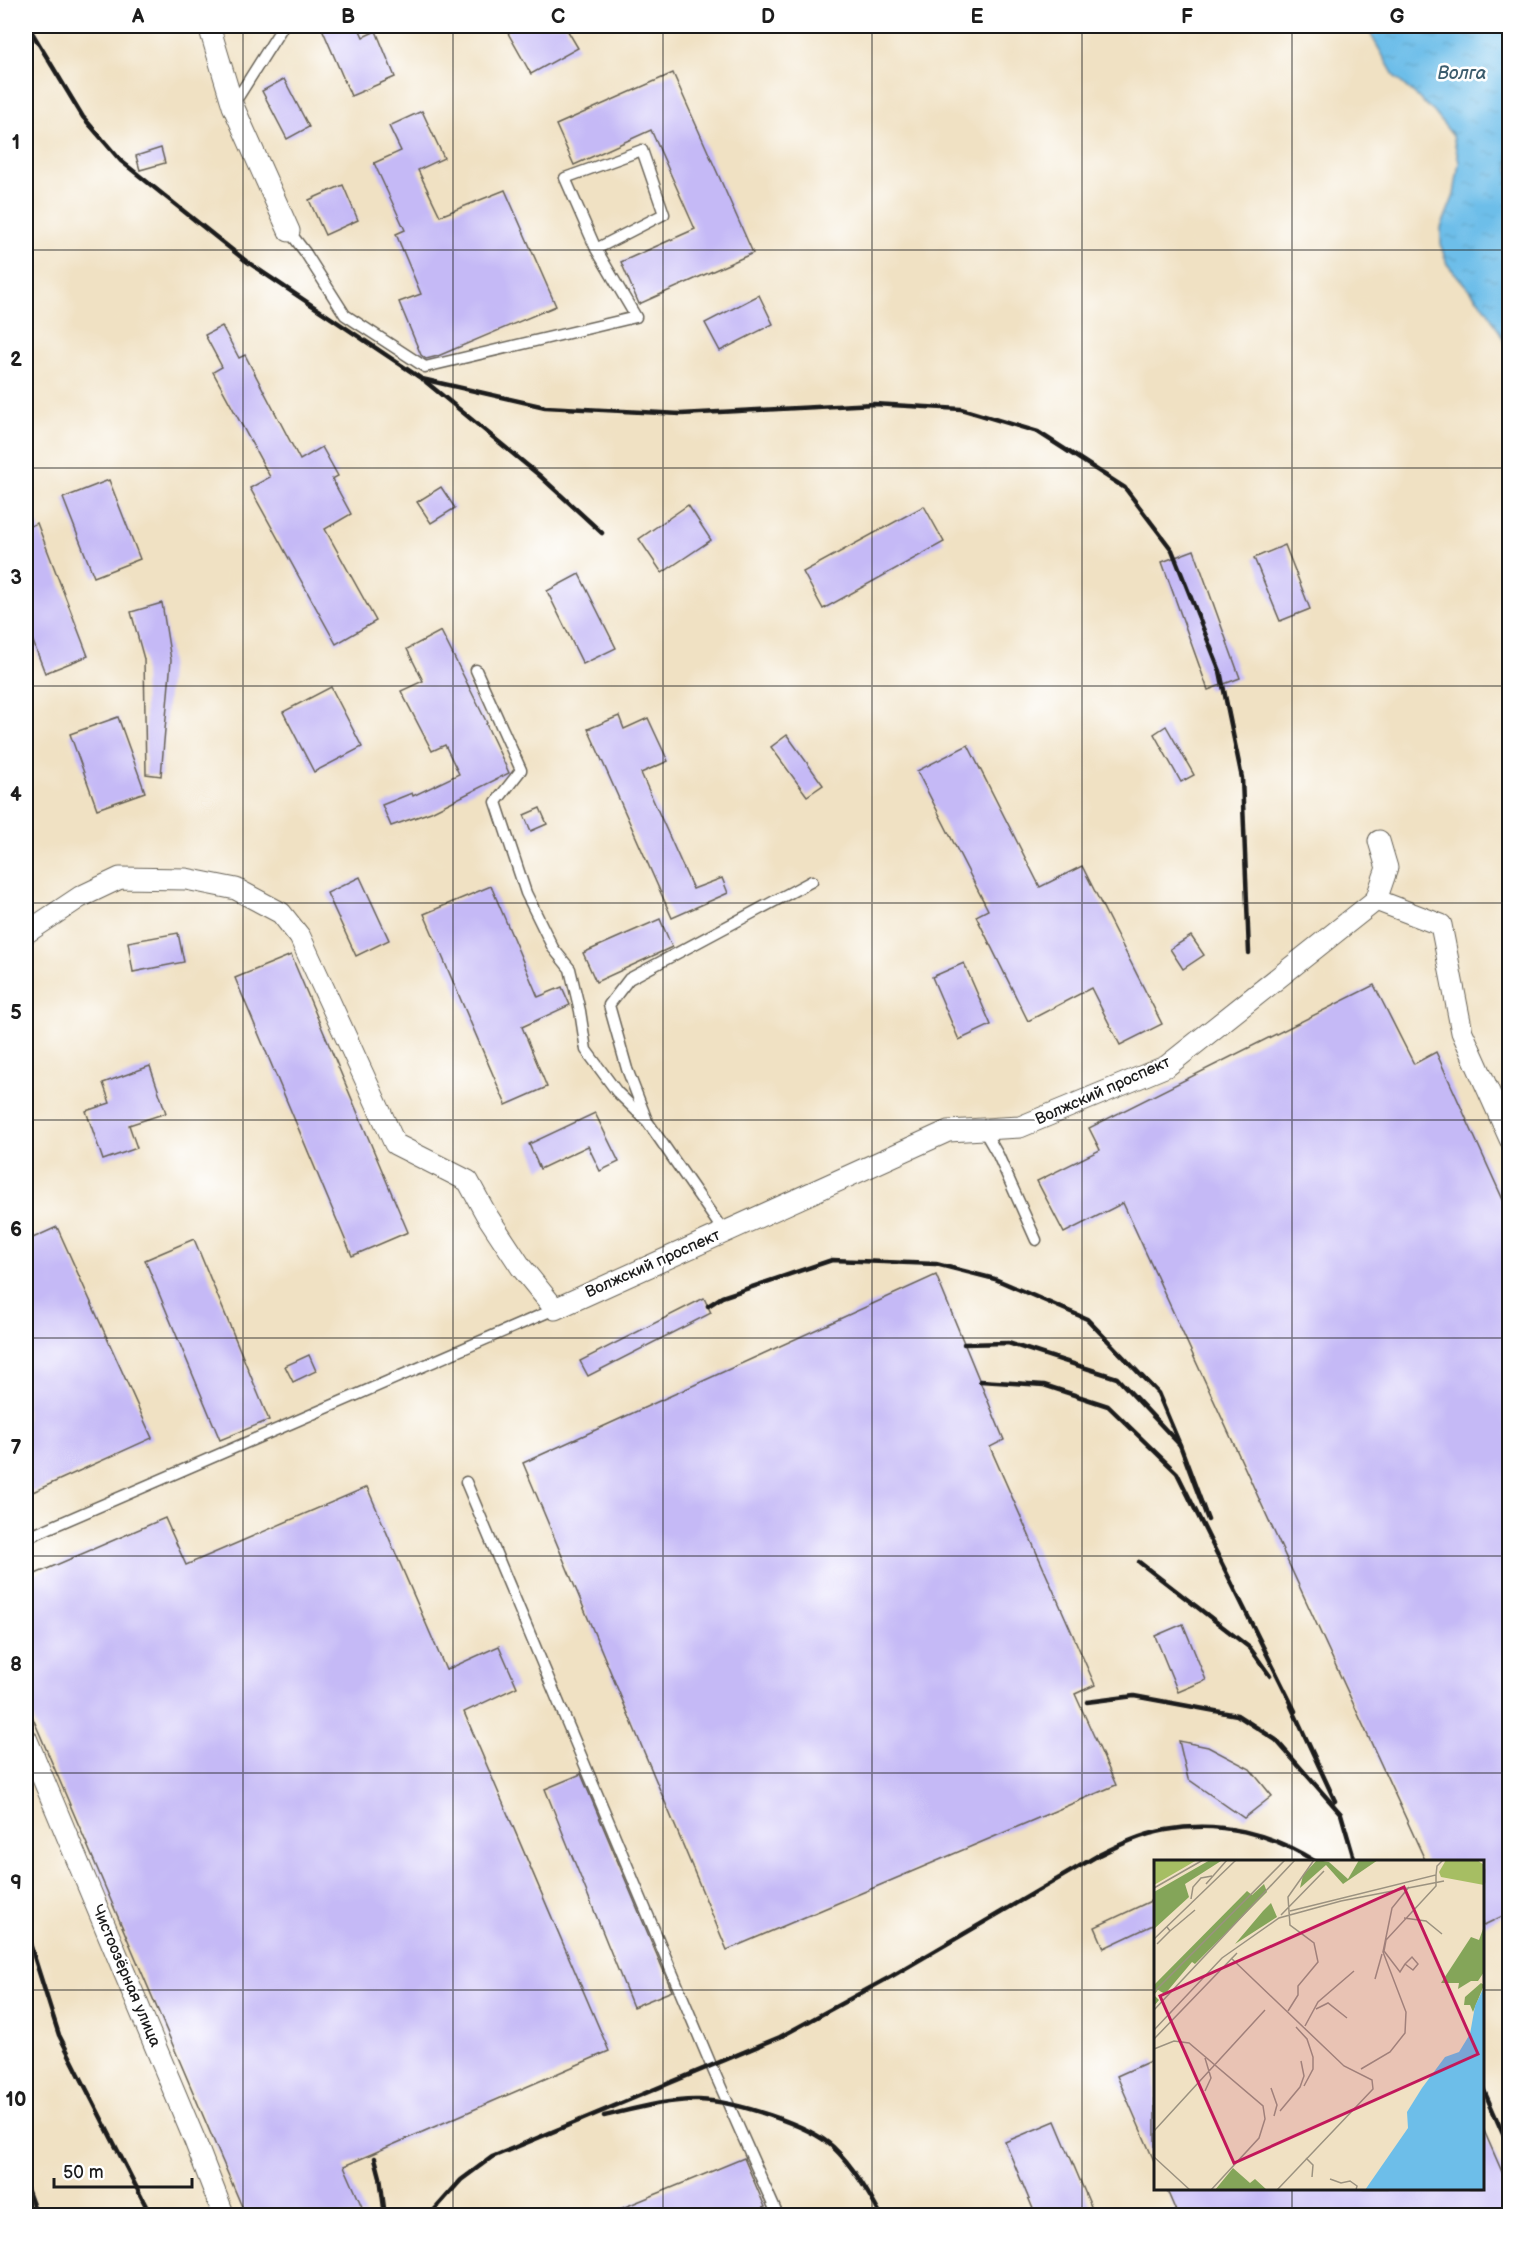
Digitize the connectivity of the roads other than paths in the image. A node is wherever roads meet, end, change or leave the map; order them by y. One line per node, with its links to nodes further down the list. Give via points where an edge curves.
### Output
1 (208, 26): 3 (street)
2 (283, 26): 3 (lane)
3 (233, 106): 4 (street)
4 (289, 231): 5 (lane, via 345,315 424,367 636,317)
5 (596, 249): 5 (lane, via 664,214 642,150 565,178)
6 (476, 670): 11 (lane, via 521,770 496,802 526,893 553,948 570,969 586,1050 617,1092)
7 (1379, 841): 9 (street, via 1387,868)
8 (812, 881): 11 (lane, via 629,979 609,1005)
9 (1376, 900): 12 (street, Волжский проспект, via 1167,1066 1020,1127); 13 (street, via 1441,925 1462,1032)
10 (26, 933): 16 (street, via 80,897 120,878 186,879 236,889 281,913 300,937 395,1144 468,1181 521,1267)
11 (647, 1122): 14 (lane)
12 (983, 1129): 14 (street, Волжский проспект, via 948,1131); 15 (lane)
13 (1509, 1139)
14 (724, 1232): 16 (street, Волжский проспект)
15 (1036, 1240)
16 (555, 1309): 18 (lane)
17 (466, 1482): 21 (lane)
18 (26, 1538)
19 (26, 1738): 20 (street, Чистоозёрная улица)
20 (224, 2216)
21 (778, 2216)

